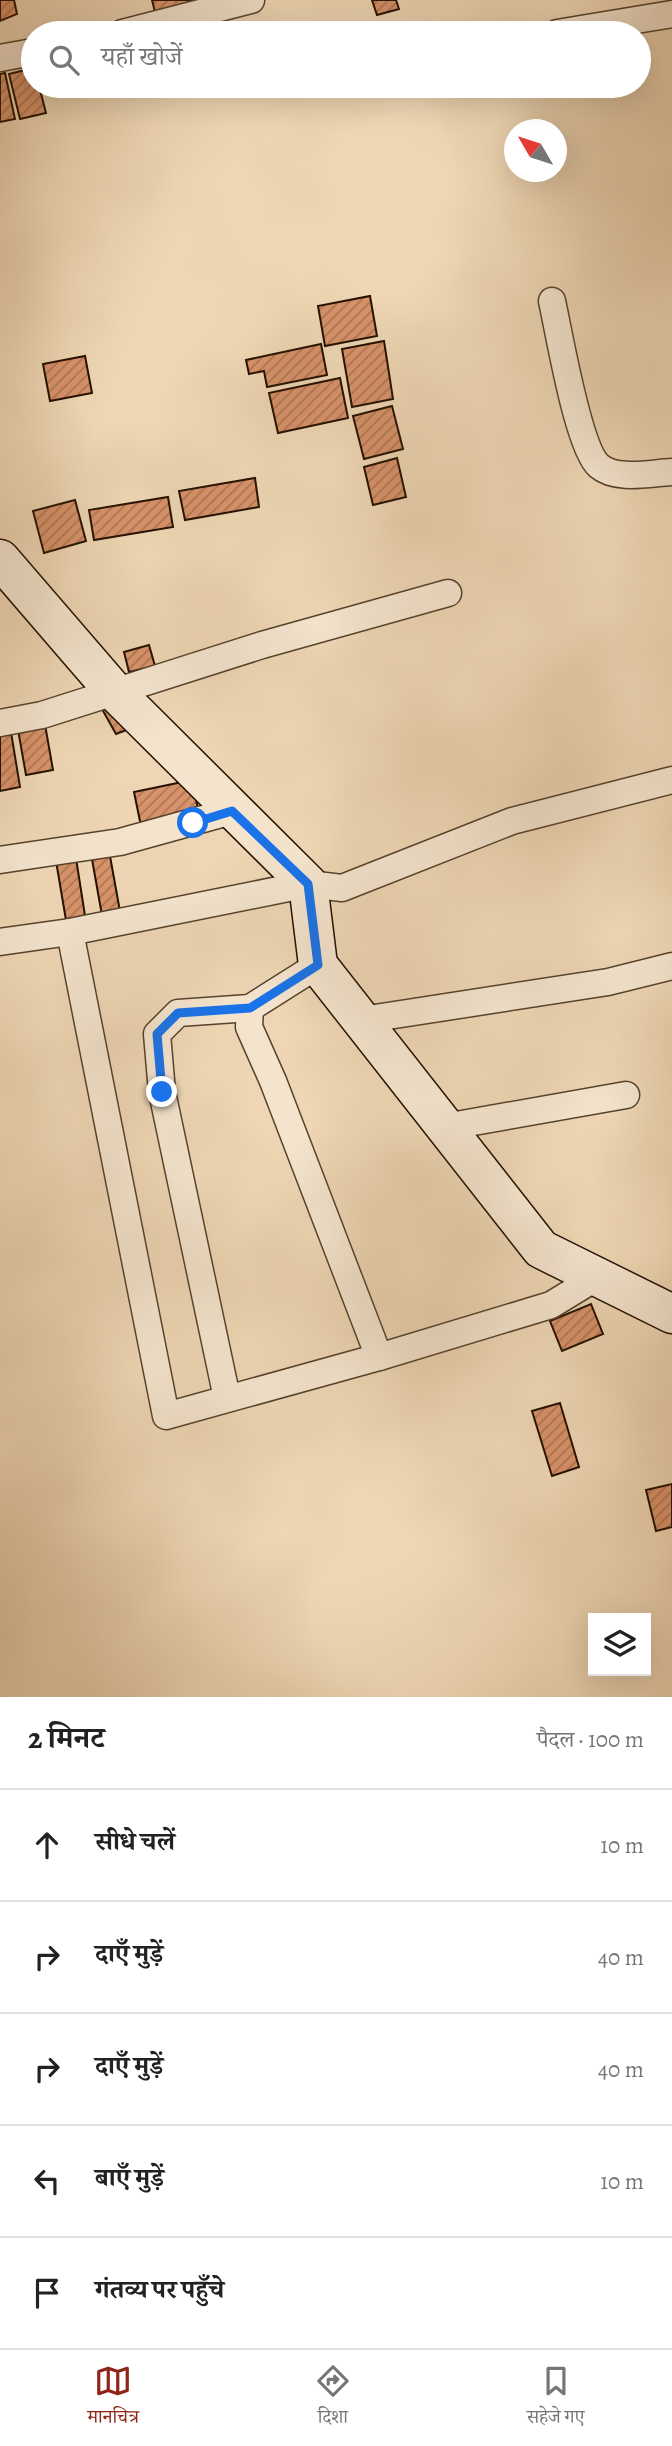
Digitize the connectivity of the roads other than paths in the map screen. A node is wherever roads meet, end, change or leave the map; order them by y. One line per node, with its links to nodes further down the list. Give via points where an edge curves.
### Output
1 (251, 0): 3 (street)
2 (672, 14): 4 (street)
3 (169, 21)
4 (630, 21)
5 (21, 54): 6 (street)
6 (0, 58)
7 (552, 301): 8 (street, via 582,435 598,465 616,474)
8 (672, 472)
9 (3, 569): 11 (street)
10 (448, 593): 11 (street)
11 (113, 691): 12 (street); 14 (street)
12 (0, 723)
13 (672, 780): 16 (street, via 512,821 342,888)
14 (232, 811): 15 (street, via 120,842); 16 (street)
15 (0, 860)
16 (308, 884): 17 (street); 19 (street)
17 (70, 932): 18 (street); 28 (street, via 166,1416)
18 (0, 942)
19 (318, 965): 21 (street); 22 (street)
20 (672, 967): 22 (street, via 608,982)
21 (250, 1008): 27 (street, via 249,1027); 28 (street, via 178,1013 157,1034 162,1092)
22 (362, 1020): 24 (street)
23 (626, 1095): 24 (street)
24 (445, 1127): 25 (street, via 541,1249)
25 (597, 1277): 26 (street); 27 (street, via 551,1305)
26 (672, 1314)
27 (379, 1357): 28 (street)
28 (228, 1398)

